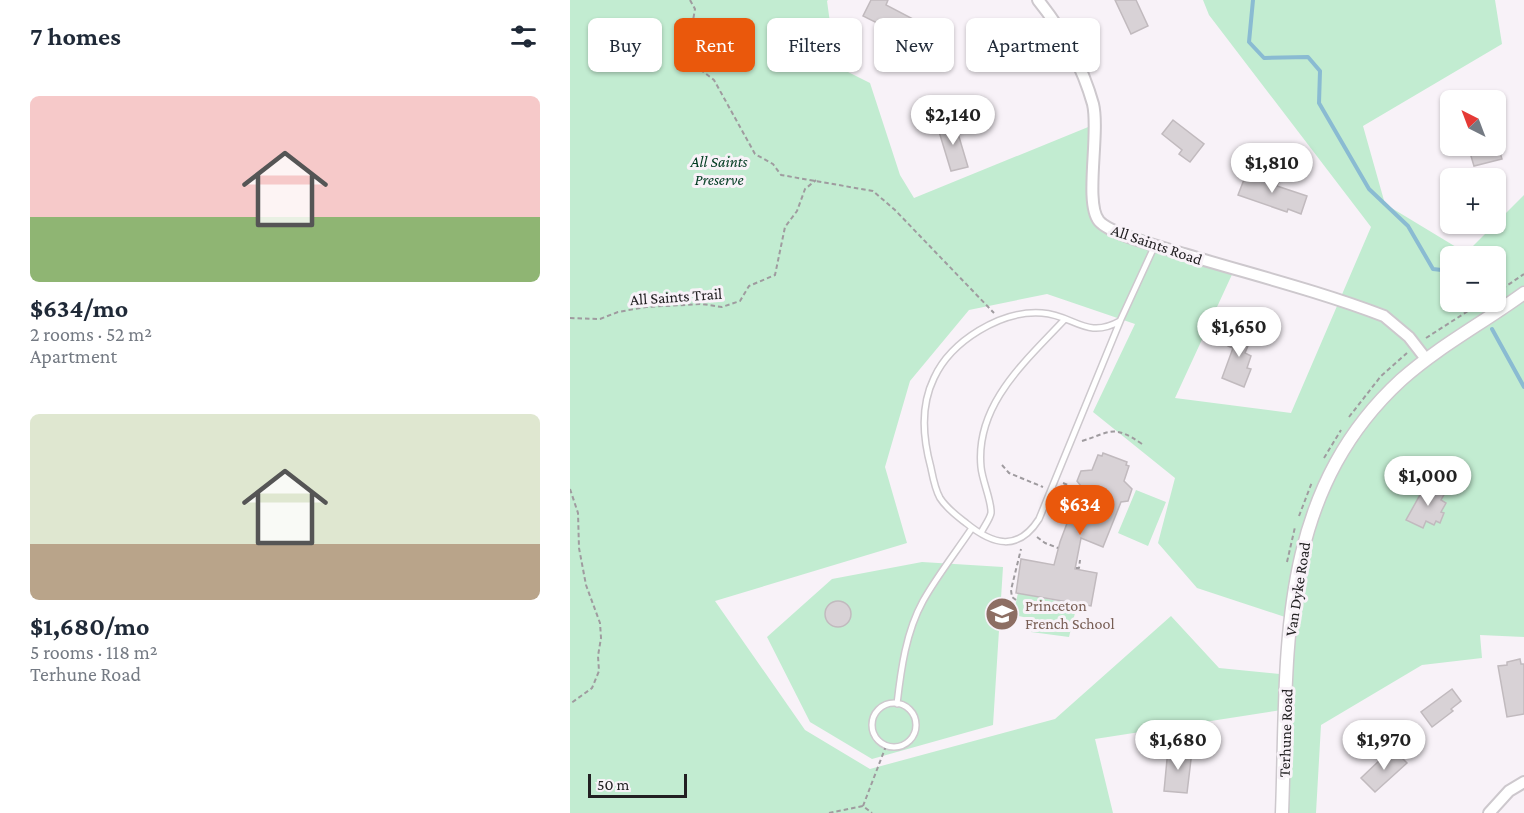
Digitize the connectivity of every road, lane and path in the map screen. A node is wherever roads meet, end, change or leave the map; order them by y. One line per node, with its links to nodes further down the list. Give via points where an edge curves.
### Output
1 (690, 0): 3 (path, via 695,9 690,38 693,64 714,80 755,154 773,164 781,175)
2 (1038, 0): 4 (street, All Saints Road, via 1076,57 1093,105 1094,212 1107,228)
3 (816, 180): 9 (path, All Saints Trail, via 805,189 797,211 785,227 775,275 749,286 740,301 722,307 646,307 600,319); 11 (path, via 873,191)
4 (1155, 245): 12 (lane); 14 (street, All Saints Road, via 1384,316)
5 (1524, 274): 6 (path)
6 (1506, 286)
7 (1524, 293): 14 (street, Van Dyke Road)
8 (1466, 312): 13 (path)
9 (570, 318)
10 (1065, 319): 11 (lane, via 1030,313); 12 (lane, via 1095,329); 25 (lane, via 991,407 982,436 981,468 991,512)
11 (1001, 320): 24 (lane, via 976,333 953,352 934,377 926,404 925,445 935,486 946,506)
12 (1120, 321): 25 (lane, via 1039,519 1025,536 1010,542)
13 (1432, 334)
14 (1426, 358): 32 (street, Van Dyke Road, via 1360,426 1328,478 1301,551)
15 (1079, 442): 16 (path, via 1101,432 1114,432 1127,434)
16 (1142, 444)
17 (1002, 465): 19 (path, via 1009,473)
18 (1063, 483): 21 (path)
19 (1043, 487)
20 (570, 489): 33 (path, via 578,513 586,585 600,623 601,638 599,671 592,688)
21 (1080, 490)
22 (1054, 503): 23 (path)
23 (1072, 510)
24 (972, 528): 25 (lane); 34 (lane, via 923,601 901,670)
25 (981, 534)
26 (1037, 537): 28 (path)
27 (1023, 548): 31 (path, via 1011,590)
28 (1058, 548)
29 (1080, 560): 30 (path)
30 (1076, 568)
31 (1016, 600)
32 (1287, 654): 40 (street, Terhune Road)
33 (570, 704)
34 (897, 704): 35 (lane, via 884,706 874,716 873,730); 35 (lane, via 910,711 915,731 901,746)
35 (886, 746): 37 (path)
36 (1524, 782): 41 (street, via 1509,791)
37 (863, 806): 38 (path); 39 (path)
38 (829, 813)
39 (872, 813)
40 (1282, 813)
41 (1489, 813)

